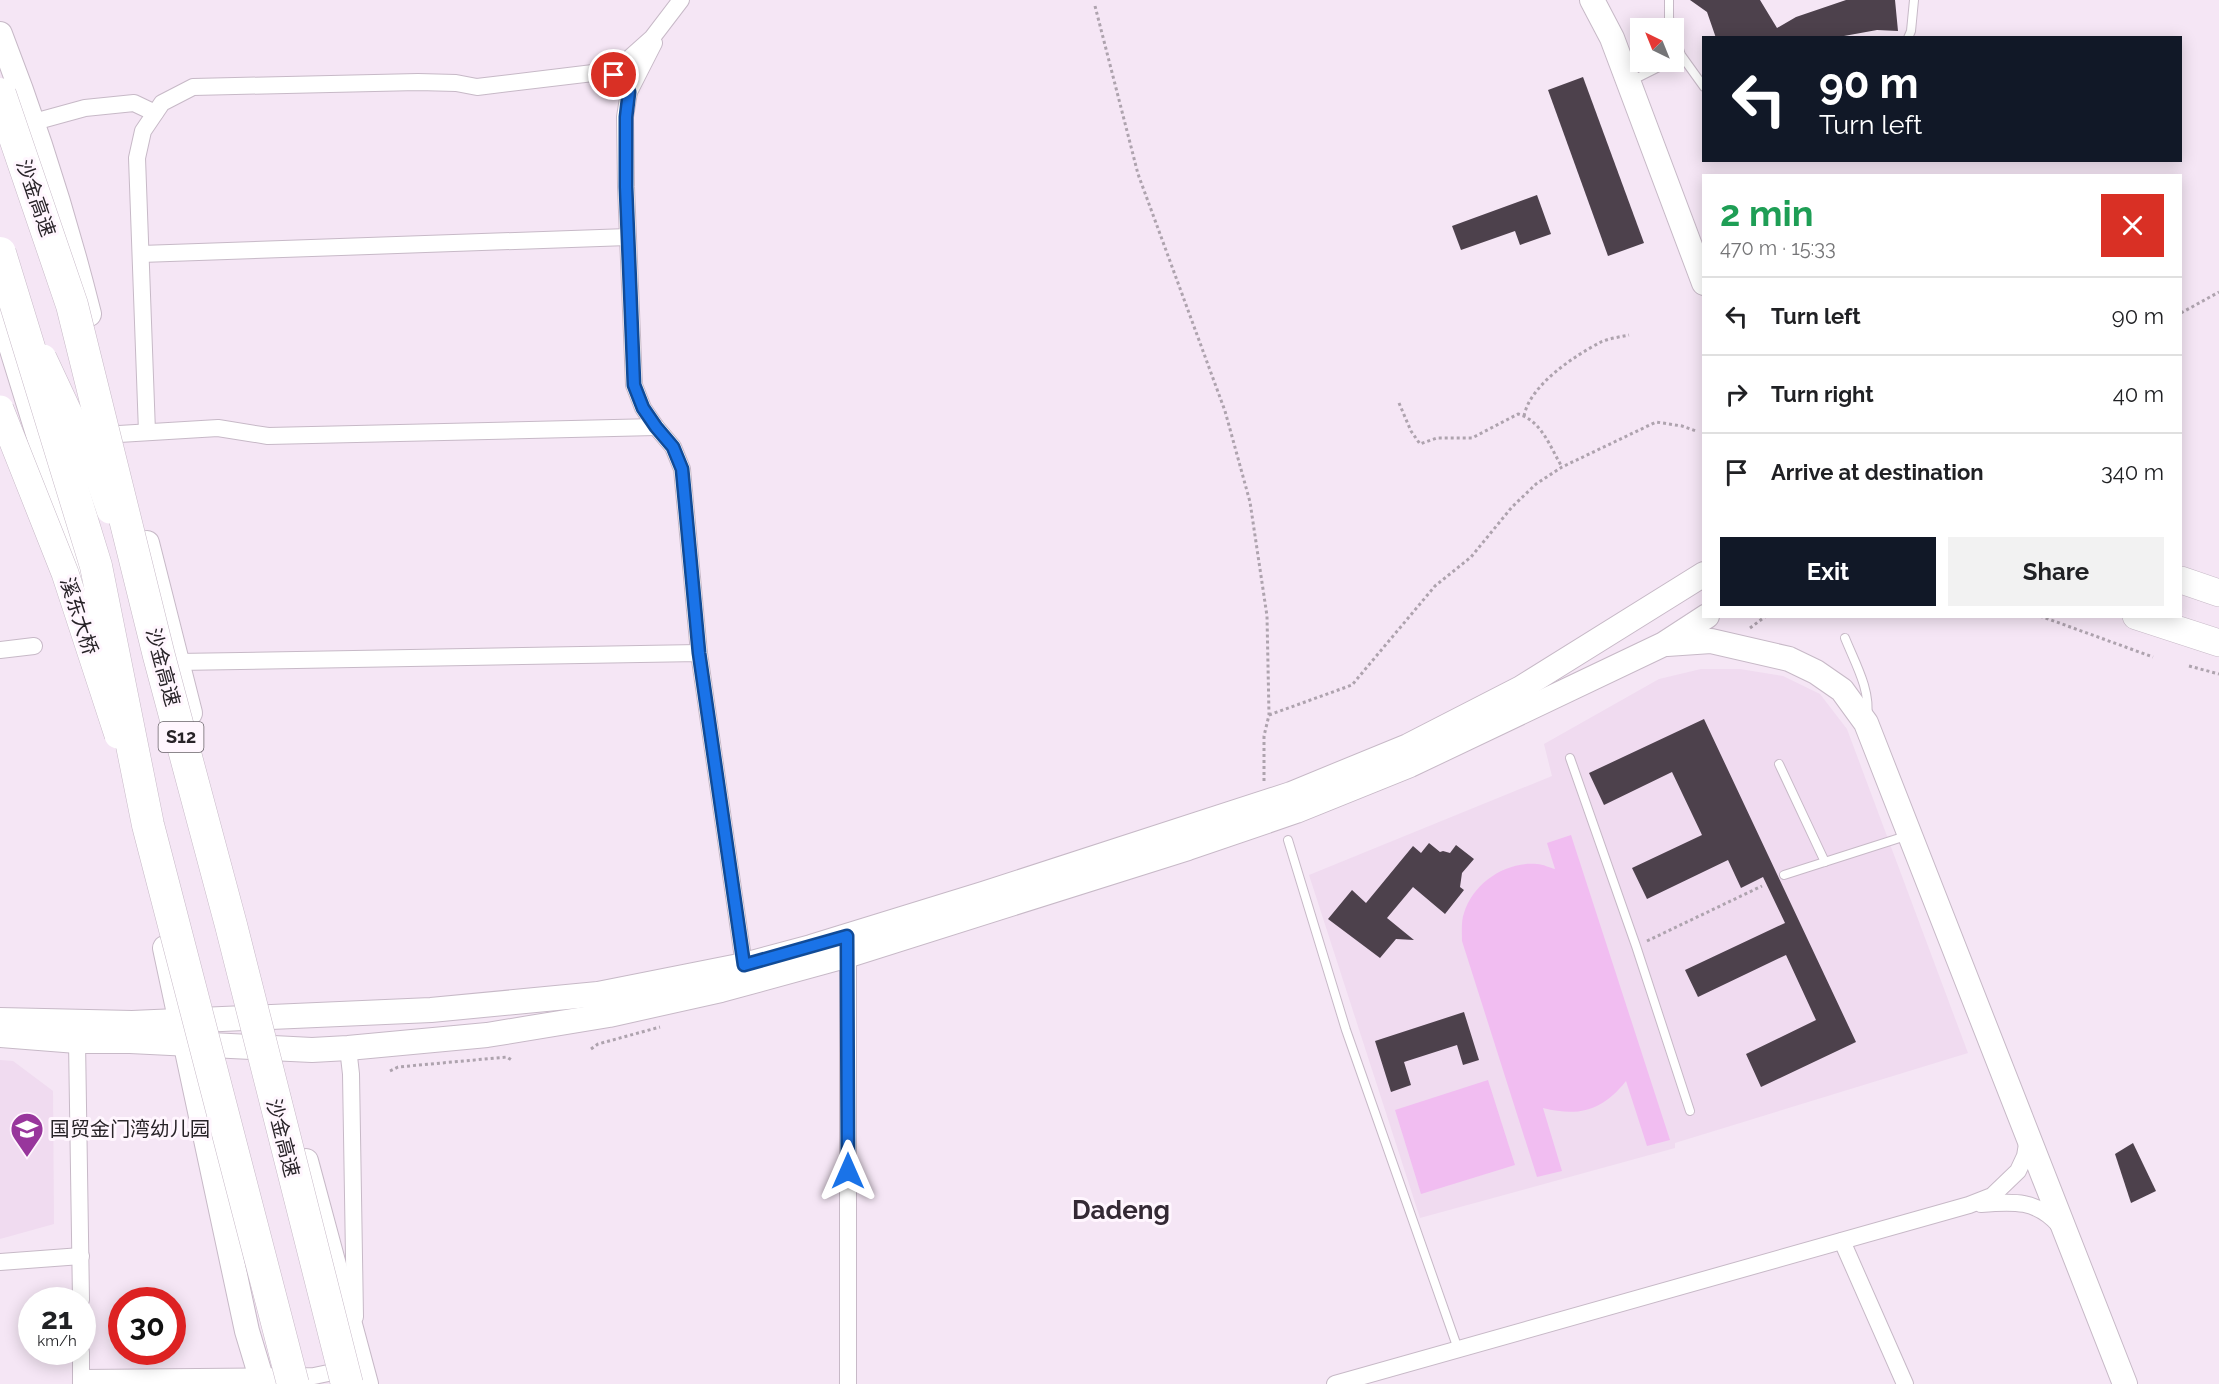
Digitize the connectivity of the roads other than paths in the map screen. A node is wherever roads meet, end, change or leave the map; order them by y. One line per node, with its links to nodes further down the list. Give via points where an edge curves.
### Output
1 (1592, 0): 11 (main road, via 1612,38)
2 (1669, 0): 5 (lane)
3 (1914, 0): 7 (lane)
4 (679, 3): 9 (street, via 652,38 624,63); 13 (street)
5 (1669, 18)
6 (0, 34): 16 (main road)
7 (1909, 36)
8 (1684, 65): 12 (lane)
9 (596, 72): 13 (street, via 624,81); 15 (street, via 477,87 418,81 193,87 162,103)
10 (1649, 72): 11 (lane)
11 (1628, 83): 21 (main road)
12 (1702, 85)
13 (629, 92): 17 (street)
14 (0, 94): 38 (highway, 沙金高速 / S12, bridge, via 72,305)
15 (155, 113): 16 (street, via 134,104 85,108); 19 (street, via 143,131 137,158)
16 (34, 122): 26 (main road, via 69,233)
17 (628, 237): 19 (street); 24 (street, via 634,385)
18 (0, 253): 42 (highway, S12, bridge, via 96,566)
19 (141, 254): 25 (street)
20 (0, 271): 38 (main road, bridge, via 99,478)
21 (1702, 278)
22 (0, 311): 51 (main road, via 102,643)
23 (0, 409): 42 (main road, 溪东大桥, bridge, via 65,573)
24 (656, 427): 25 (street, via 268,436 218,428); 37 (street, via 673,447 682,469)
25 (147, 432): 26 (street)
26 (119, 434): 38 (main road)
27 (1702, 575): 47 (main road, via 1521,688 1408,746 1269,801 983,894)
28 (2182, 580): 29 (main road)
29 (2219, 593)
30 (1704, 618): 34 (main road)
31 (2142, 618): 33 (main road)
32 (1845, 638): 39 (lane, via 1864,686)
33 (2219, 643)
34 (1664, 644): 39 (main road, via 1711,640 1789,658 1842,690); 47 (main road, via 1410,765 1296,811 1188,848)
35 (34, 646): 36 (street)
36 (0, 650)
37 (699, 653): 38 (street); 48 (street)
38 (168, 659): 49 (main road); 70 (highway, 沙金高速 / S12, bridge)
39 (1866, 723): 43 (main road)
40 (1570, 758): 56 (lane)
41 (1779, 764): 45 (lane)
42 (148, 825): 69 (highway, S12, bridge)
43 (1910, 835): 45 (lane); 57 (main road)
44 (1288, 840): 65 (lane, via 1346,1030)
45 (1825, 862): 46 (lane)
46 (1785, 875)
47 (848, 946): 48 (main road); 55 (main road, via 721,990 609,1015 487,1035); 72 (street)
48 (744, 965): 49 (main road, via 598,994 431,1010)
49 (267, 1017): 51 (main road); 54 (main road)
50 (0, 1020): 51 (main road, via 132,1023)
51 (183, 1032): 53 (main road); 54 (main road); 67 (main road)
52 (0, 1035): 53 (main road)
53 (76, 1041): 61 (street)
54 (275, 1048): 55 (main road); 64 (main road)
55 (348, 1048): 64 (street)
56 (1690, 1111)
57 (2029, 1137): 58 (street, via 2018,1171 1992,1196); 59 (main road)
58 (1969, 1205): 59 (street, via 2000,1202 2039,1207); 60 (street)
59 (2065, 1231): 75 (main road)
60 (1842, 1241): 65 (street); 74 (street)
61 (81, 1256): 62 (street); 63 (street)
62 (0, 1262)
63 (81, 1287)
64 (355, 1340): 67 (street, via 351,1357 333,1372); 71 (main road)
65 (1458, 1349): 73 (street)
66 (81, 1365): 68 (street)
67 (261, 1380): 68 (street)
68 (81, 1381)
69 (293, 1384)
70 (346, 1384)
71 (366, 1384)
72 (848, 1384)
73 (1335, 1384)
74 (1905, 1384)
75 (2125, 1384)

